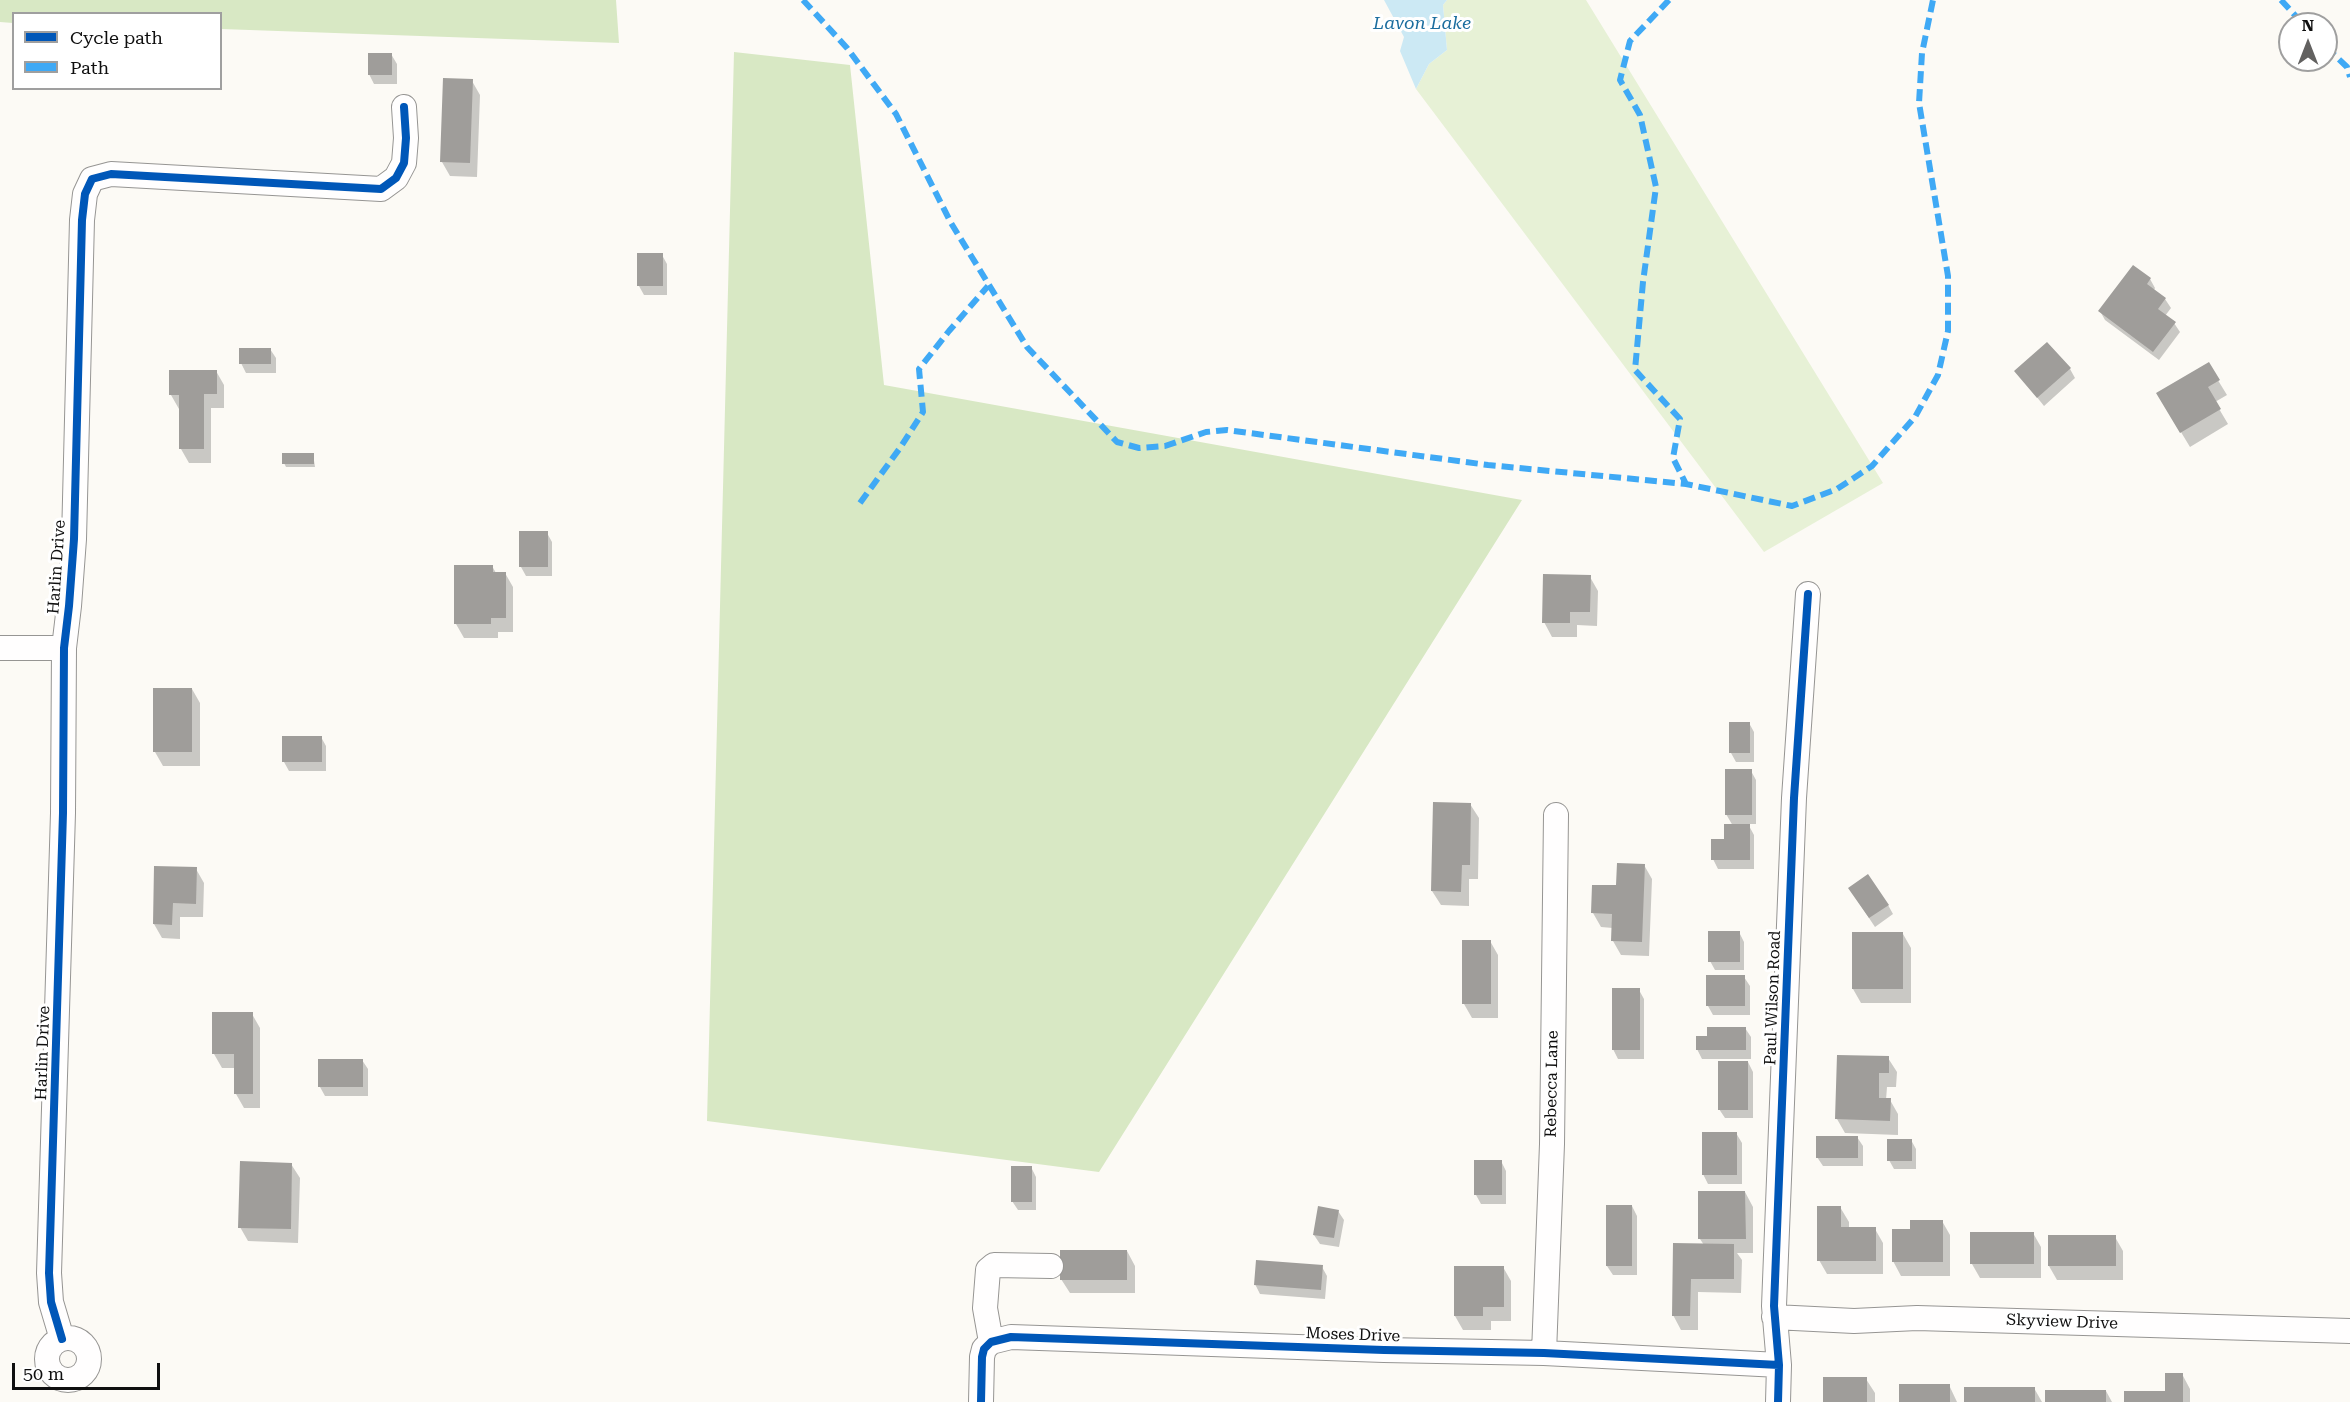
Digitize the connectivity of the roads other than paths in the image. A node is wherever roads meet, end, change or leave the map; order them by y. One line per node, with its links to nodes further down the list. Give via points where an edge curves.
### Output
1 (404, 107): 4 (street, Harlin Drive, via 404,163 396,178 381,189 111,174 92,179 85,194 82,220 74,539)
2 (1808, 594): 7 (street, Paul Wilson Road, via 1794,798)
3 (0, 648): 4 (street)
4 (64, 648): 9 (street, Harlin Drive, via 49,1273 51,1302)
5 (1556, 815): 11 (street, Rebecca Lane, via 1552,1144)
6 (1051, 1266): 10 (street, via 994,1265 988,1270 985,1308)
7 (1774, 1317): 8 (street, Skyview Drive); 12 (street, Paul Wilson Road)
8 (2350, 1331)
9 (62, 1339)
10 (991, 1342): 11 (street, Moses Drive, via 1011,1337); 13 (street, via 982,1357)
11 (1544, 1353): 12 (street, Moses Drive)
12 (1779, 1365): 14 (street, Paul Wilson Road)
13 (981, 1402)
14 (1778, 1402)

